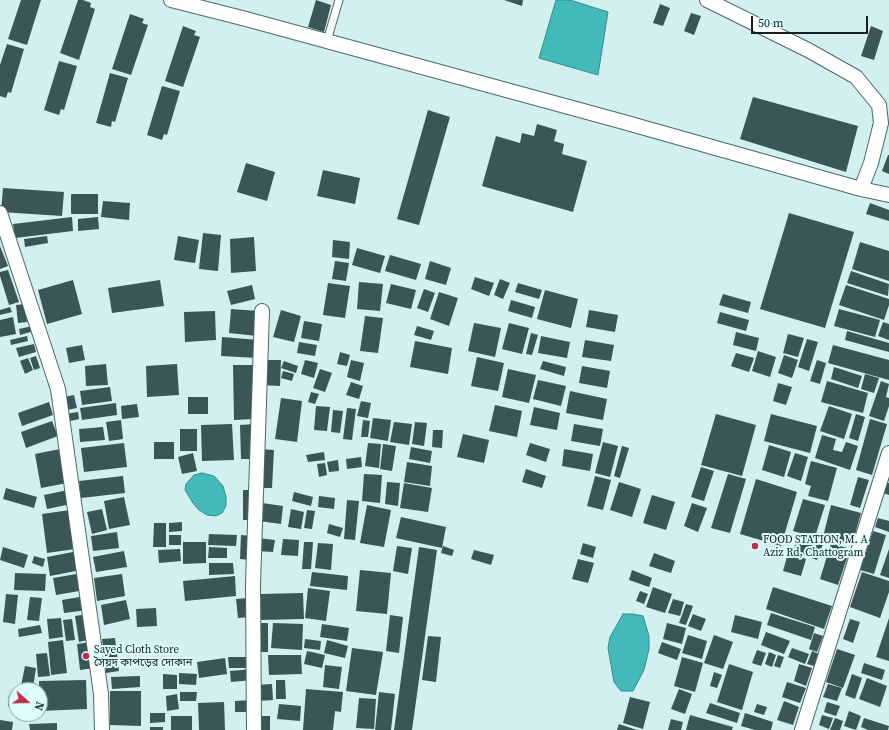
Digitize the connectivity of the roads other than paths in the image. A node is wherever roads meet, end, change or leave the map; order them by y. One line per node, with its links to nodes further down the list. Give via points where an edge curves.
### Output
1 (171, 0): 4 (street)
2 (338, 0): 4 (lane)
3 (707, 0): 5 (street, via 856,77 879,105 881,122 872,163)
4 (328, 41): 5 (street)
5 (861, 188): 6 (street)
6 (889, 195)
7 (0, 213): 10 (street, via 58,389 101,694)
8 (262, 311): 11 (street, via 253,584)
9 (889, 453): 12 (street)
10 (102, 730)
11 (254, 730)
12 (802, 730)

